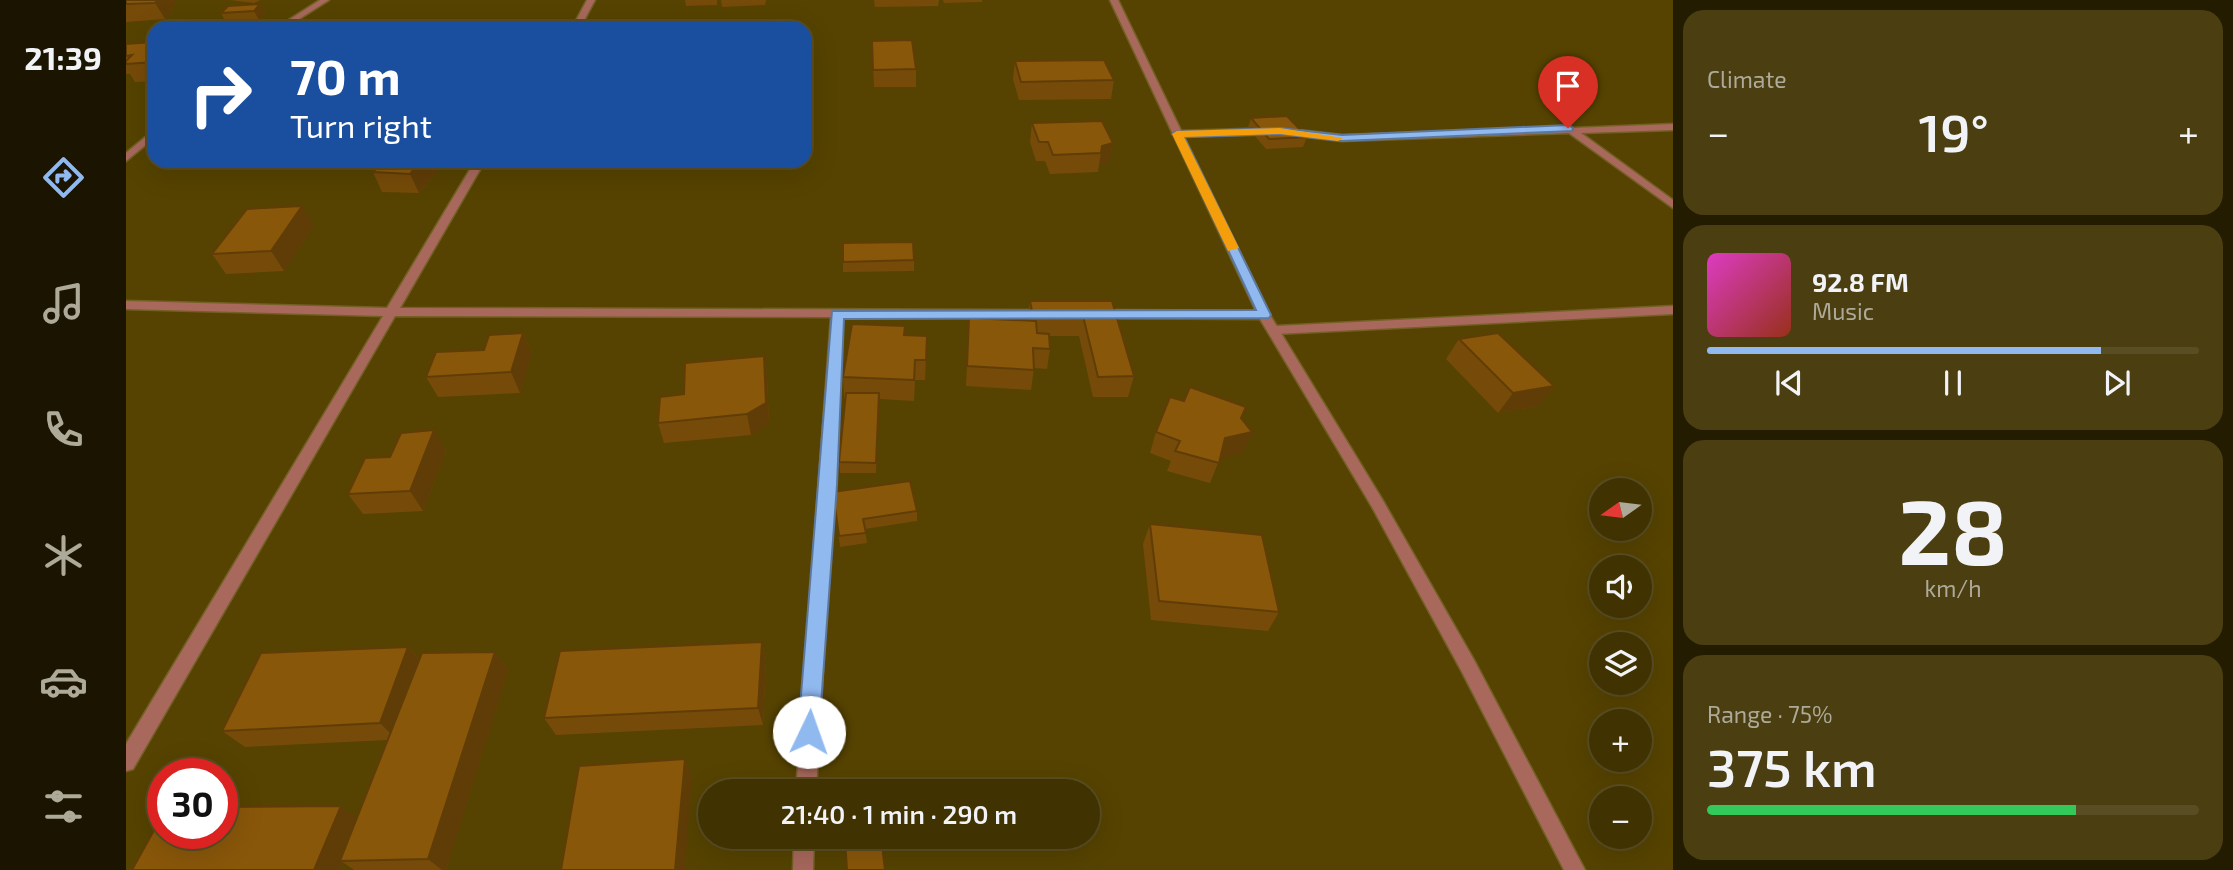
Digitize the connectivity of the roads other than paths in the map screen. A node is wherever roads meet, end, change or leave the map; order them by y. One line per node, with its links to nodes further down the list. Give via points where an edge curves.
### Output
1 (325, 0): 4 (street)
2 (592, 0): 5 (street)
3 (1114, 0): 8 (street)
4 (291, 21)
5 (580, 21)
6 (1673, 127): 7 (street)
7 (1568, 128): 8 (street, via 1342,138 1280,131); 12 (street)
8 (1177, 134): 19 (street)
9 (147, 139): 10 (street)
10 (126, 158)
11 (476, 168): 15 (street)
12 (1673, 205)
13 (126, 305): 15 (street)
14 (1673, 310): 20 (street)
15 (390, 312): 16 (street); 21 (street)
16 (837, 314): 17 (street); 22 (street)
17 (1054, 314)
18 (1080, 314): 19 (street)
19 (1265, 315): 20 (street)
20 (1276, 330): 25 (street, via 1468,666)
21 (126, 762)
22 (807, 779)
23 (804, 849): 24 (street)
24 (803, 870)
25 (1575, 870)

